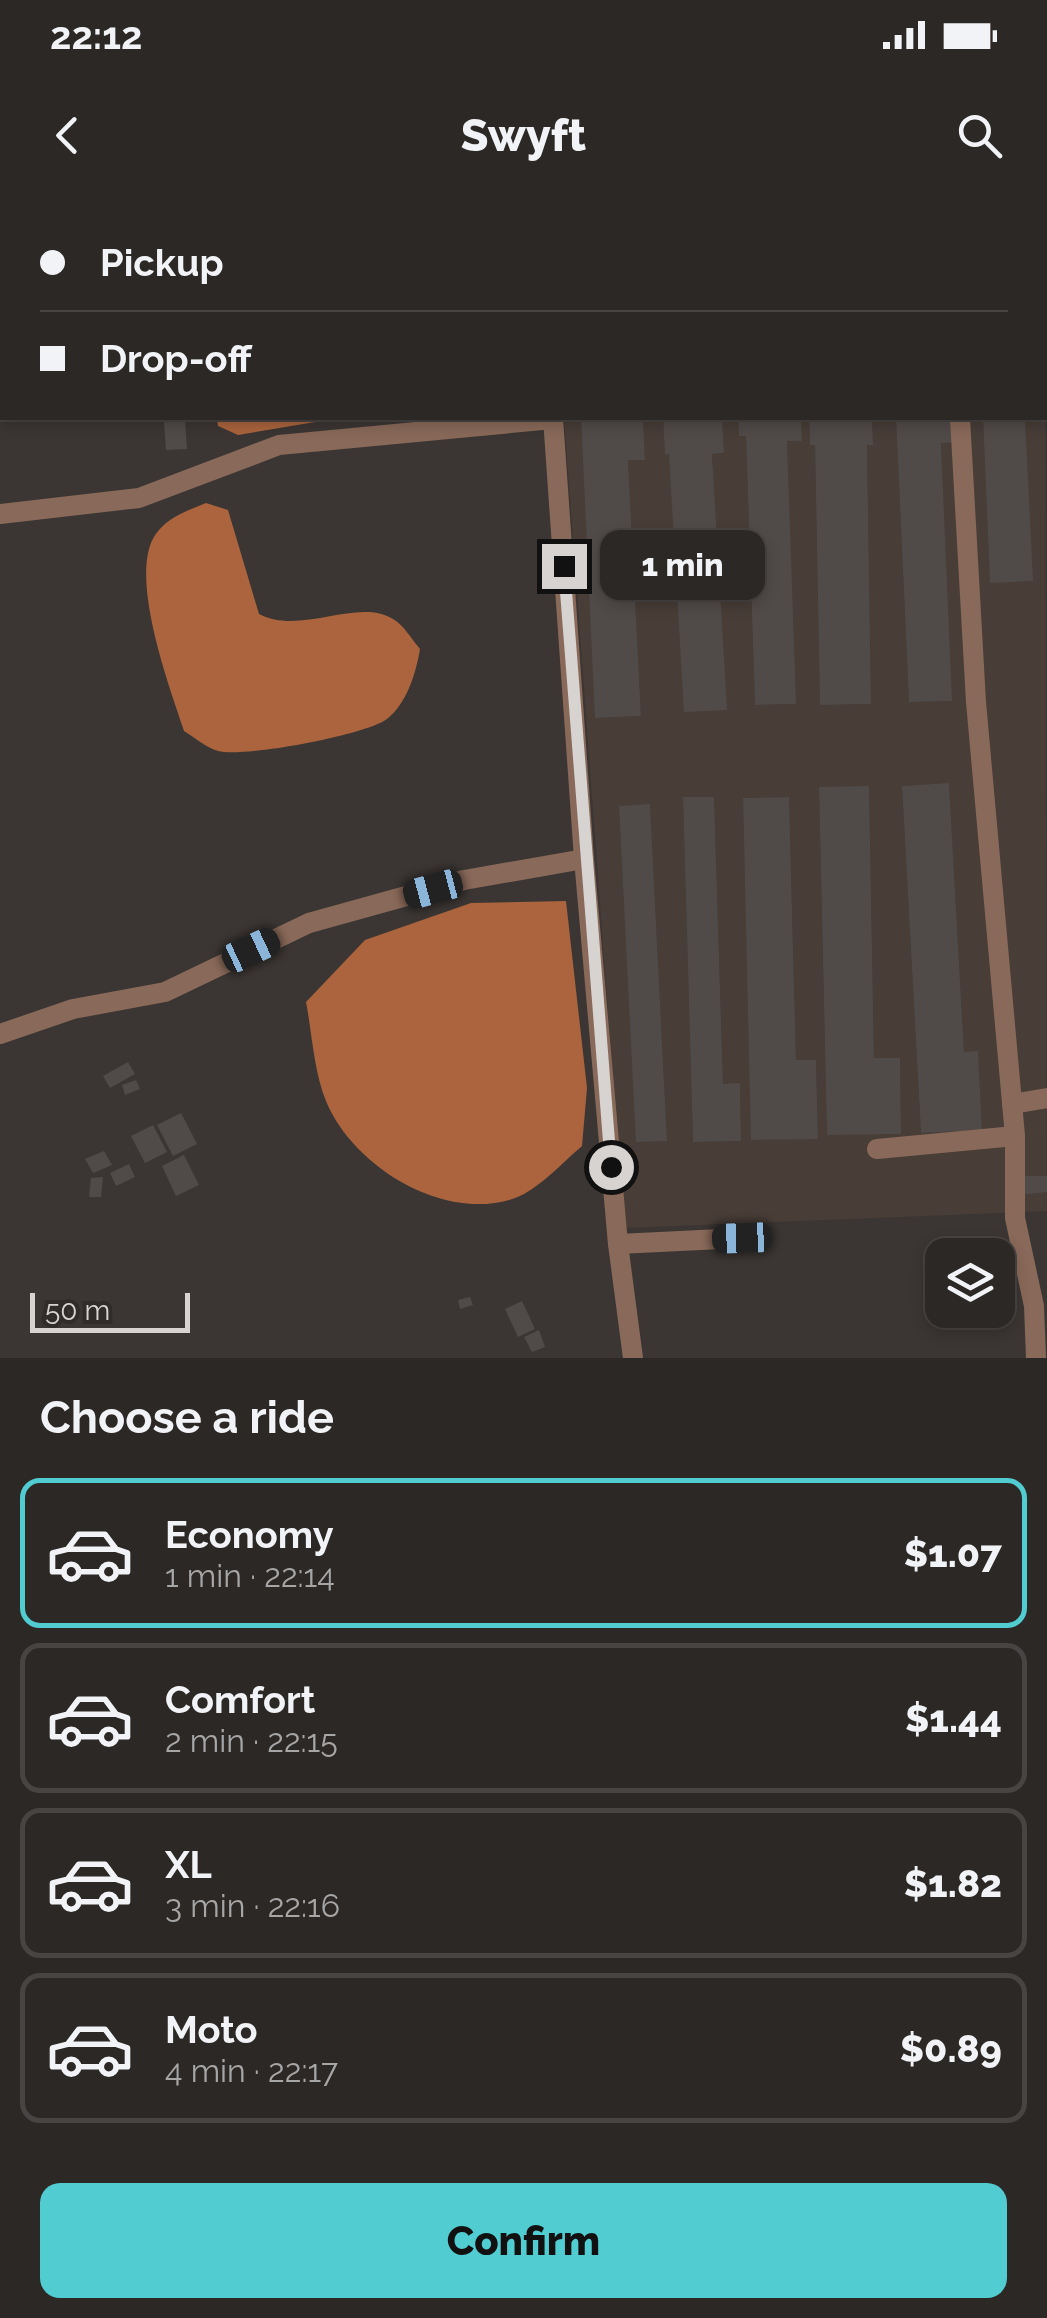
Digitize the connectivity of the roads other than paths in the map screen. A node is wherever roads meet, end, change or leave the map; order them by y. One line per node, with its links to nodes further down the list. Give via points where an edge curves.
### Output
1 (533, 420): 4 (street, via 279,446 139,498)
2 (553, 420): 5 (street)
3 (960, 420): 8 (street, via 976,702)
4 (0, 514)
5 (584, 859): 6 (street, via 464,880 309,923 164,992 73,1009); 12 (street)
6 (0, 1034)
7 (1047, 1098): 8 (street)
8 (1012, 1104): 9 (street)
9 (1015, 1136): 10 (street); 14 (street, via 1015,1218 1034,1306)
10 (877, 1149)
11 (742, 1238): 12 (street)
12 (618, 1244): 13 (street)
13 (633, 1358)
14 (1036, 1358)

